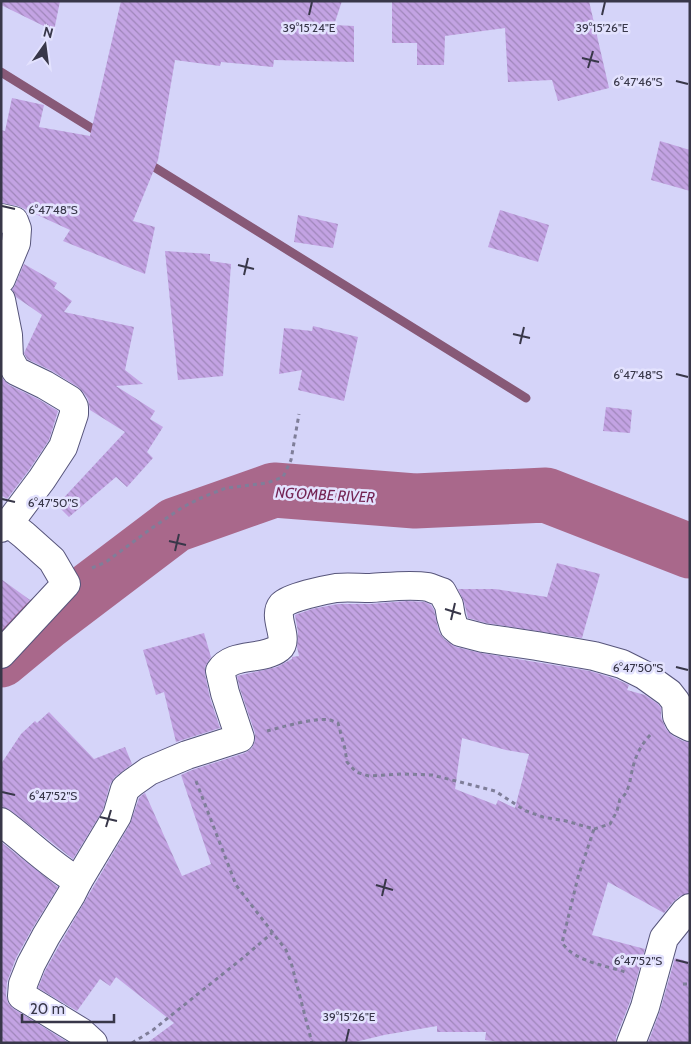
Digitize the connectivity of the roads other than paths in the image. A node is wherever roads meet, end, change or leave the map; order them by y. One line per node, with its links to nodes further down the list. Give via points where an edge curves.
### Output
1 (1, 218): 2 (street, via 14,221 17,229 16,243)
2 (1, 279)
3 (1, 300): 4 (street, via 9,358 16,371 70,400 74,407 63,447)
4 (5, 525): 5 (street, via 24,535 52,560 66,584)
5 (1, 654)
6 (690, 727): 8 (street, via 680,722 676,702 669,693 622,664 460,632 454,627 442,592 428,587 338,588 310,594 281,606 281,647 264,655 232,662 220,671 240,738 149,771 125,789 117,816)
7 (1, 822): 8 (street)
8 (78, 881): 10 (street, via 31,964 22,984 22,996 81,1032)
9 (690, 908): 11 (street, via 664,938 645,1007)
10 (93, 1043)
11 (631, 1043)

